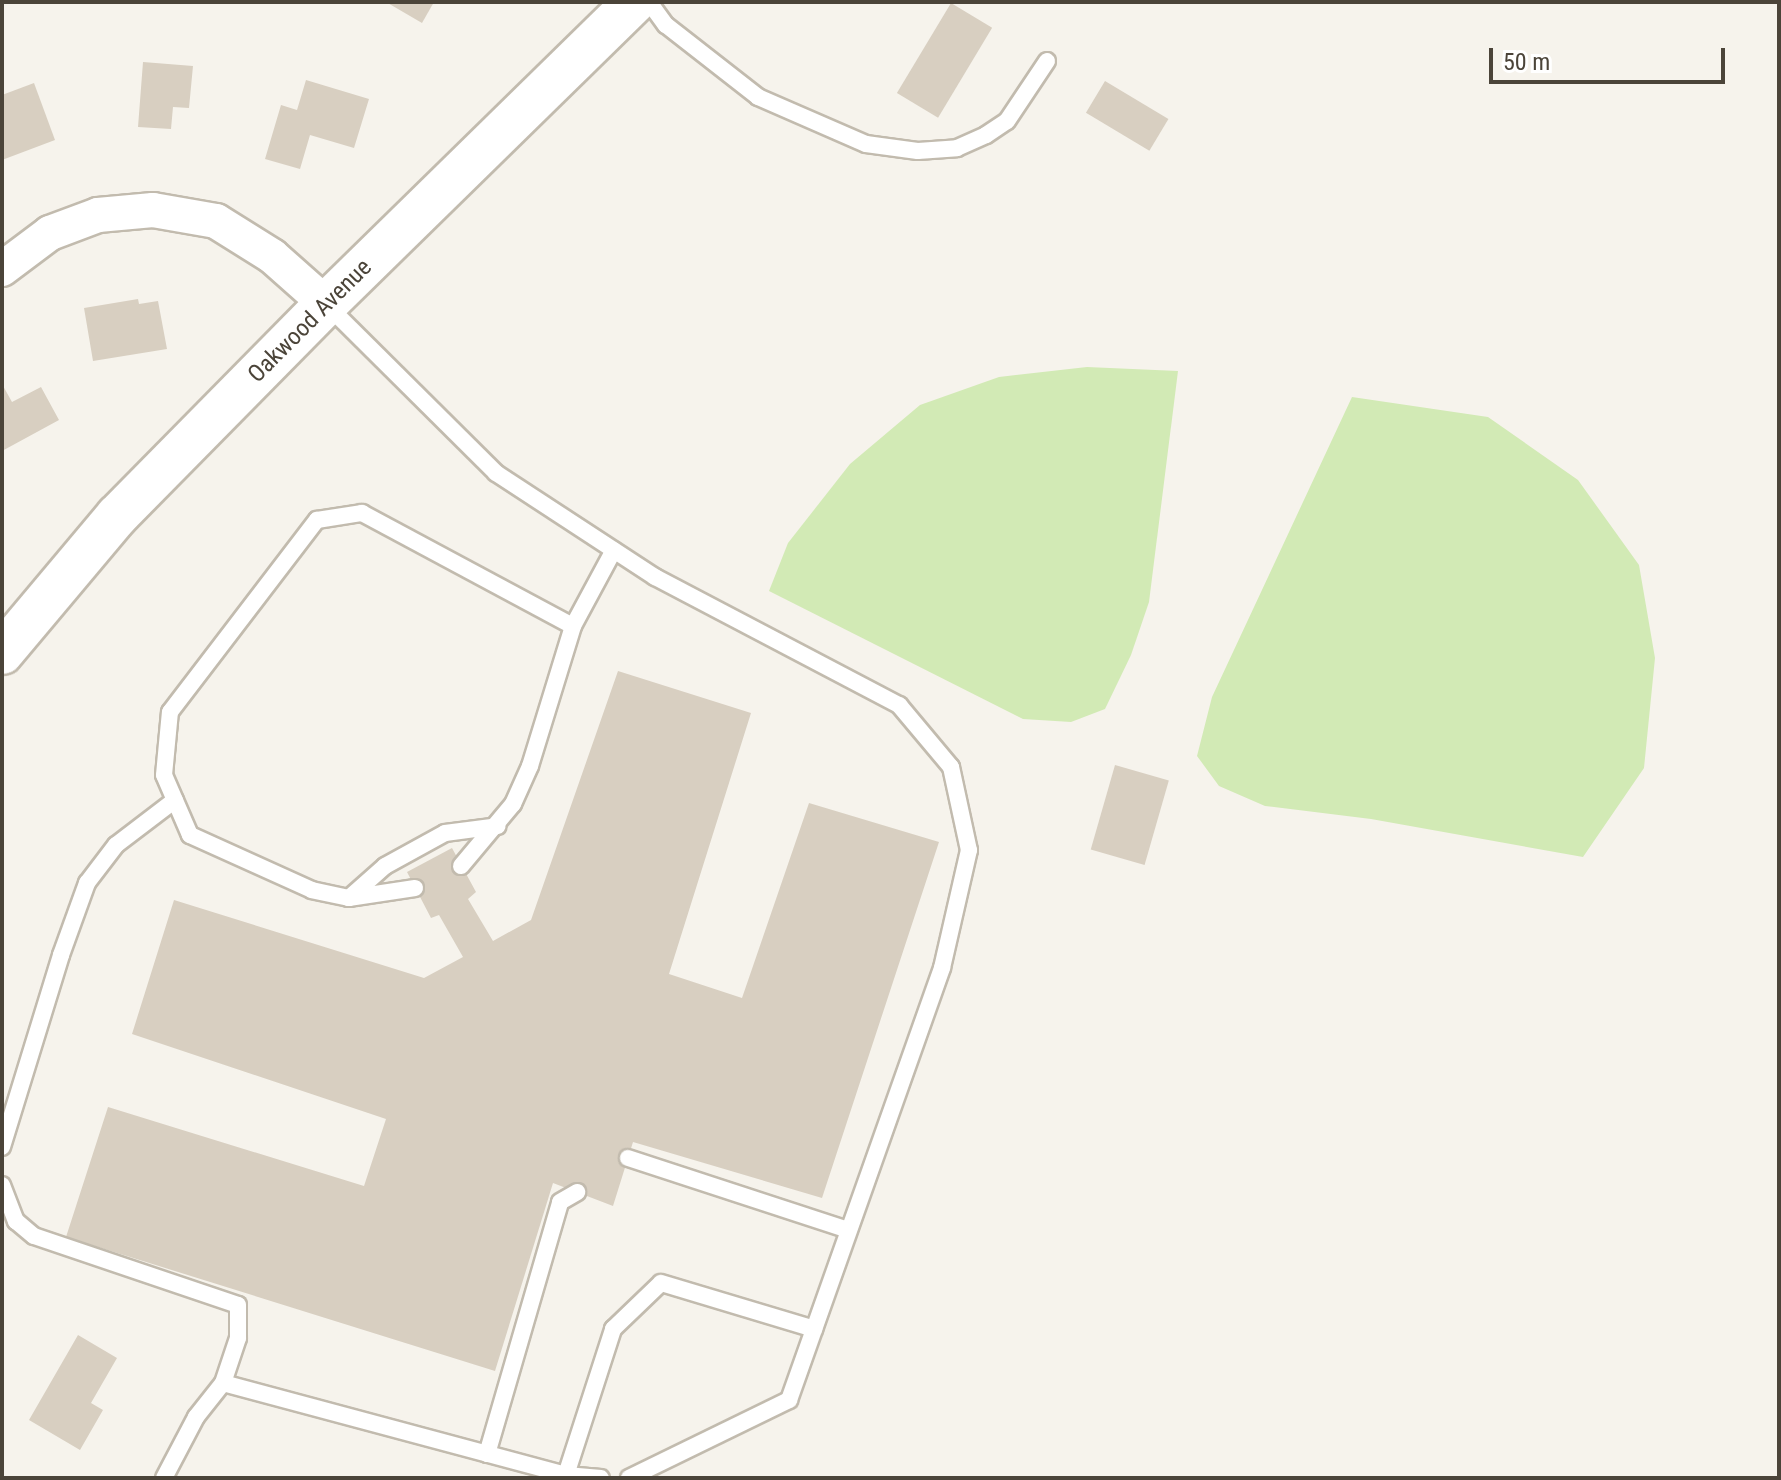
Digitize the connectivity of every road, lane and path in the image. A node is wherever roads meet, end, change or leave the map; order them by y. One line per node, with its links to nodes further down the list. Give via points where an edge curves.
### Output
1 (634, 2): 5 (street, Oakwood Avenue)
2 (649, 2): 3 (lane, via 666,25 758,97 866,144 918,151 957,148 986,135 1007,121)
3 (1047, 61)
4 (2, 269): 5 (street, via 50,233 98,215 153,210 216,221 272,256)
5 (326, 304): 6 (lane, via 496,473); 8 (street, Oakwood Avenue, via 117,516)
6 (614, 550): 7 (lane); 18 (lane, via 655,577 899,705 951,767 969,850 942,968)
7 (573, 626): 9 (lane, via 362,513 317,520 170,712 164,775); 10 (lane, via 530,766)
8 (2, 653)
9 (175, 800): 13 (lane, via 190,835 312,890); 14 (lane, via 116,845 87,883)
10 (498, 826): 11 (lane); 13 (lane, via 445,833 385,866)
11 (461, 866)
12 (415, 888): 13 (lane)
13 (349, 898)
14 (2, 1147)
15 (628, 1158): 18 (lane)
16 (2, 1185): 20 (lane, via 16,1221 34,1236 238,1305 238,1338)
17 (577, 1192): 21 (lane, via 560,1202)
18 (848, 1230): 19 (lane)
19 (814, 1329): 22 (lane, via 661,1283 613,1329); 25 (lane, via 789,1400)
20 (223, 1383): 21 (lane); 23 (lane, via 196,1417)
21 (487, 1454): 22 (lane)
22 (566, 1477): 24 (lane)
23 (164, 1478)
24 (601, 1478)
25 (629, 1478)

